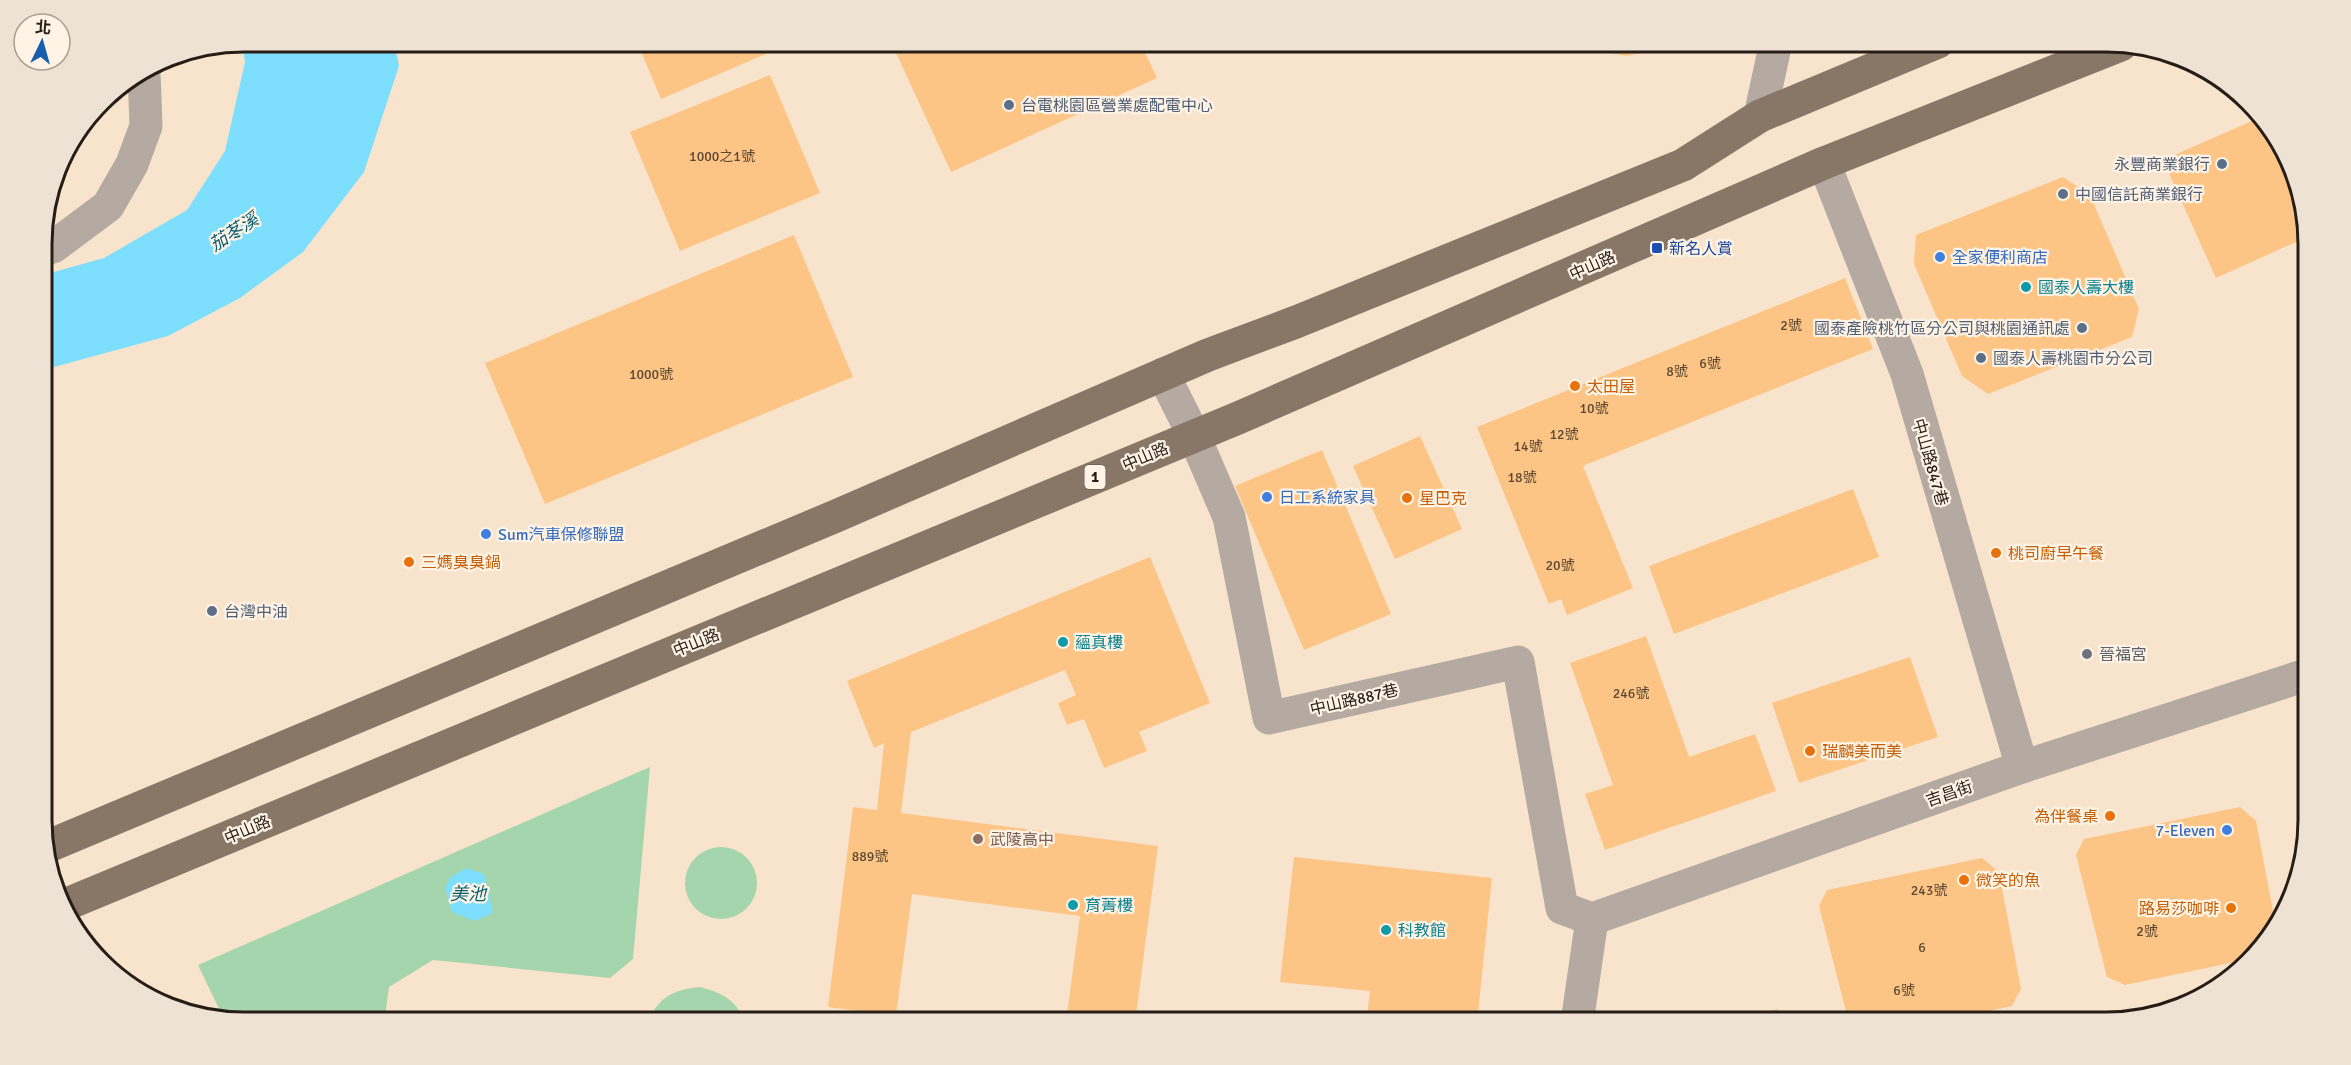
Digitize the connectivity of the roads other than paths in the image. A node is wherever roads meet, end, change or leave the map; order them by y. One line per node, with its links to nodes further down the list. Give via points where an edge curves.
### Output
1 (1774, 52): 5 (street)
2 (1914, 52): 5 (main road)
3 (2103, 52): 6 (main road, 中山路 / 1)
4 (144, 81): 7 (street, via 146,126 132,164 108,206)
5 (1760, 116): 8 (main road, via 1683,165)
6 (1824, 163): 9 (main road, 中山路 / 1); 11 (street, 中山路847巷, via 1907,374)
7 (53, 247)
8 (1163, 374): 9 (street, 中山路887巷); 12 (main road)
9 (1194, 436): 13 (main road, 中山路 / 1); 14 (street, 中山路887巷, via 1229,517 1269,718 1518,662 1562,908)
10 (2298, 678): 11 (street, 吉昌街)
11 (2022, 767): 14 (street, 吉昌街)
12 (54, 844)
13 (71, 902)
14 (1592, 919): 15 (street)
15 (1579, 1012)

